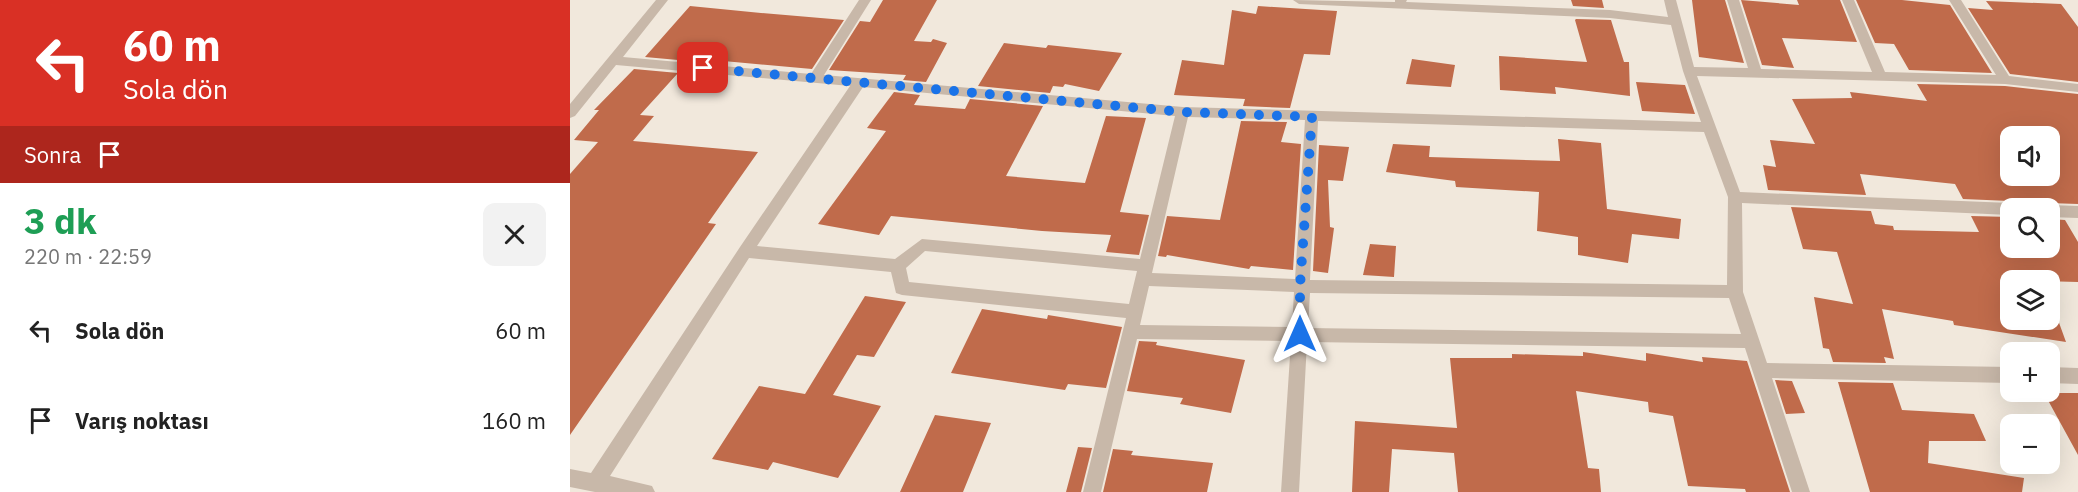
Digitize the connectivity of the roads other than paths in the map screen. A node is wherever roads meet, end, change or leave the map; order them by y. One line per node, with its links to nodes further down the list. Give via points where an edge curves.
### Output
1 (662, 0): 12 (street)
2 (865, 0): 16 (street)
3 (1299, 0): 9 (street)
4 (1609, 0): 10 (street)
5 (1670, 0): 11 (street)
6 (1733, 0): 14 (street)
7 (1848, 0): 15 (street)
8 (1955, 0): 17 (street)
9 (1401, 3): 10 (street)
10 (1610, 14): 11 (street)
11 (1674, 21): 13 (street)
12 (613, 60): 16 (street); 20 (street)
13 (1689, 71): 14 (street); 24 (street)
14 (1756, 73): 15 (street)
15 (1881, 77): 17 (street)
16 (815, 78): 18 (street)
17 (2005, 80): 19 (street)
18 (860, 82): 21 (street); 29 (street)
19 (2078, 88)
20 (575, 102): 22 (street)
21 (1183, 112): 23 (street); 31 (street)
22 (570, 113)
23 (1312, 117): 24 (street); 32 (street)
24 (1708, 127): 25 (street)
25 (1735, 197): 26 (street); 33 (street)
26 (2000, 209)
27 (2060, 212): 28 (street)
28 (2078, 213)
29 (745, 250): 30 (street); 43 (street)
30 (898, 266): 31 (street, via 922,245); 34 (street, via 902,288)
31 (1146, 273): 32 (street); 34 (street)
32 (1300, 286): 33 (street); 36 (street)
33 (1735, 292): 37 (street)
34 (1136, 312): 35 (street)
35 (1131, 333): 36 (street); 45 (street)
36 (1300, 334): 37 (street); 46 (street)
37 (1753, 341): 38 (street)
38 (1762, 370): 39 (street); 47 (street)
39 (2000, 375)
40 (2060, 375): 41 (street)
41 (2078, 376)
42 (570, 478): 43 (street)
43 (595, 483): 44 (street)
44 (646, 492)
45 (1092, 492)
46 (1290, 492)
47 (1801, 492)

